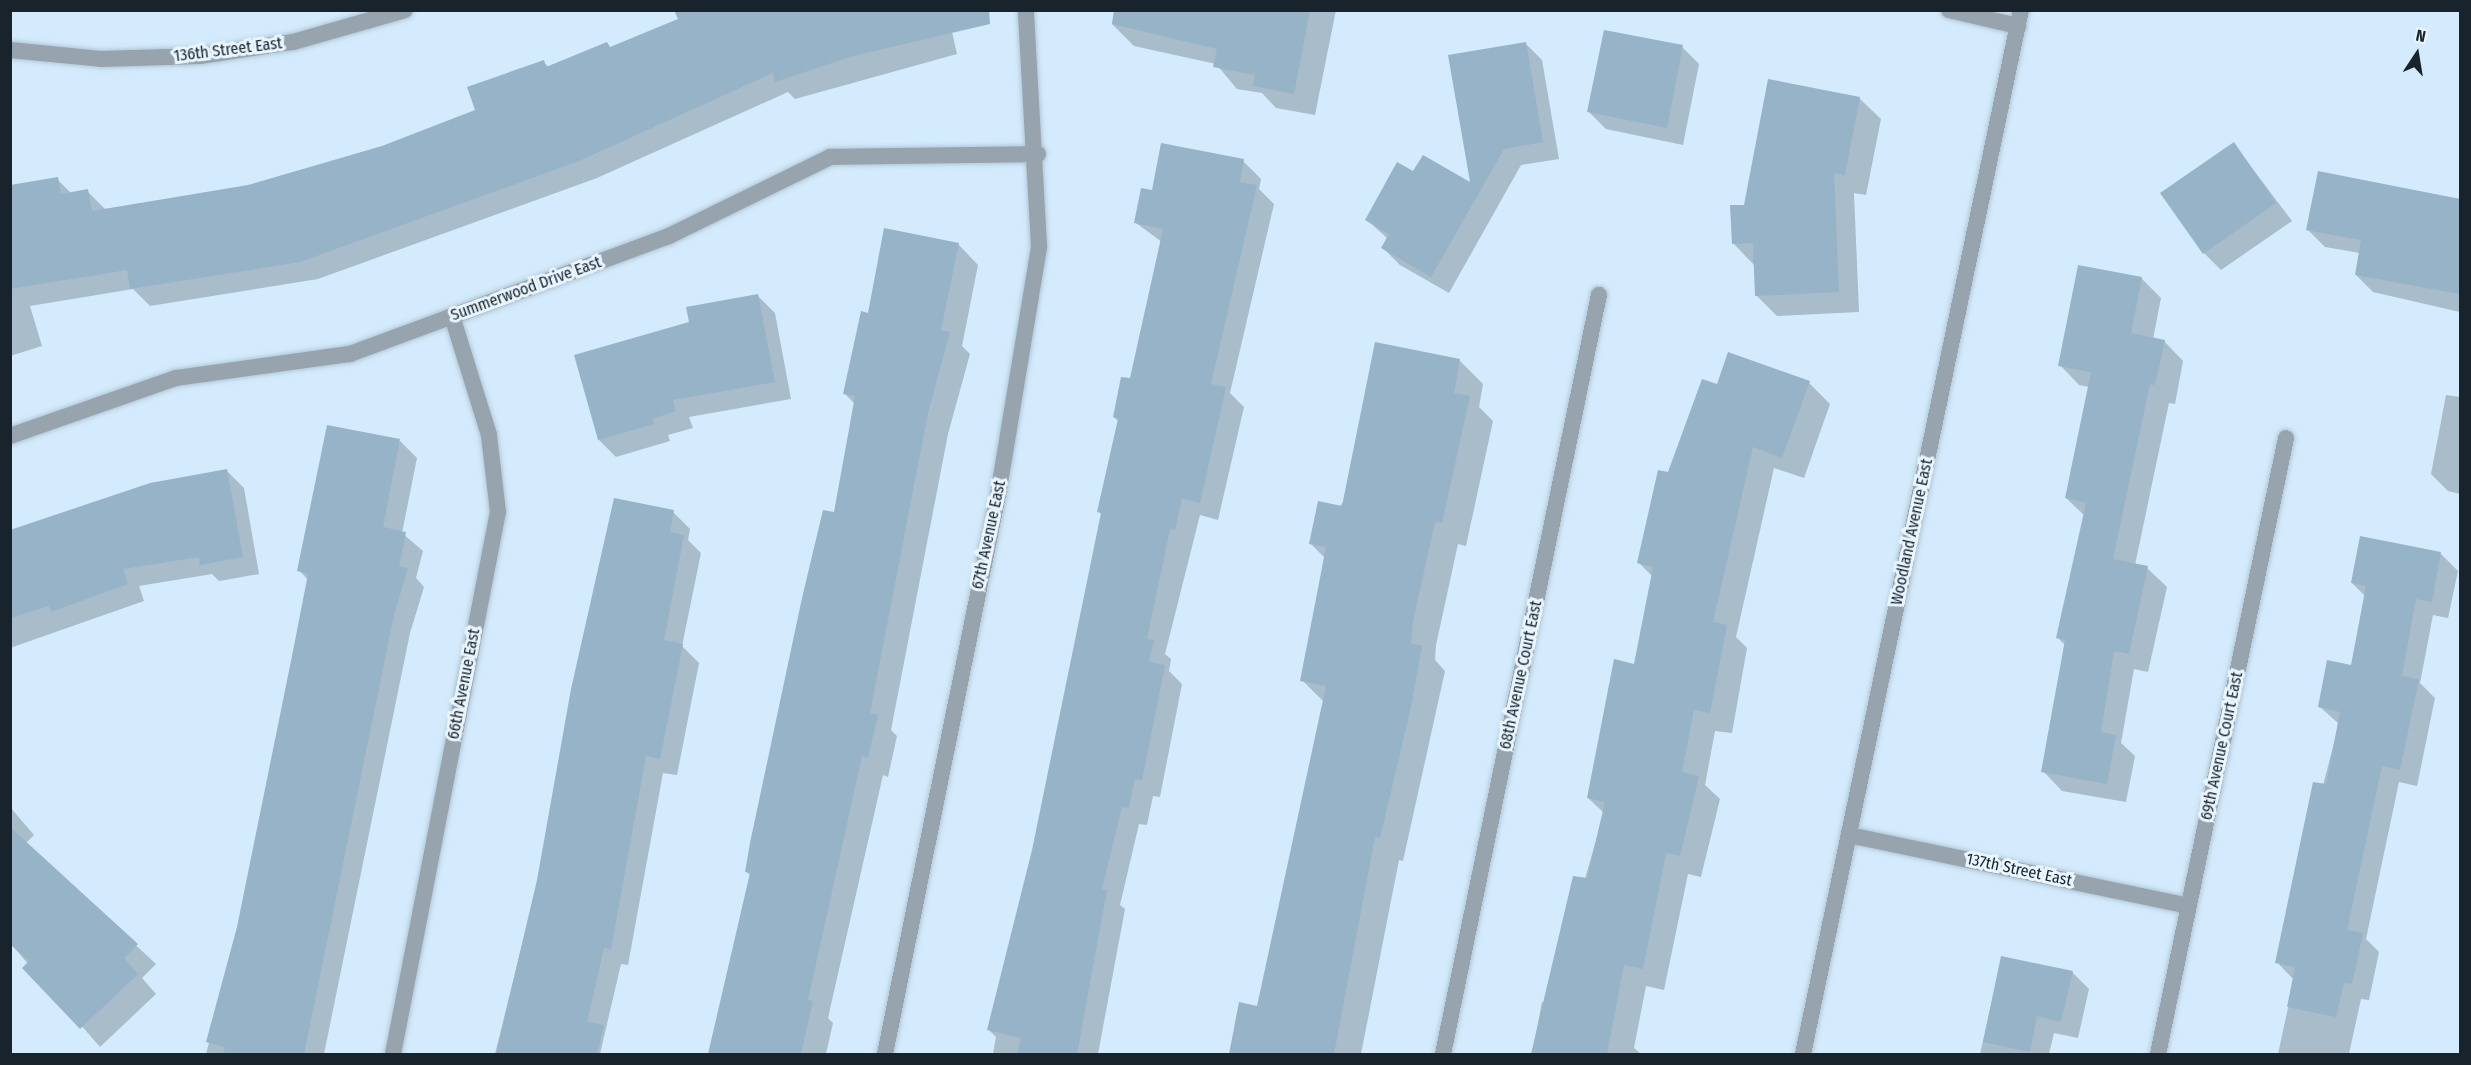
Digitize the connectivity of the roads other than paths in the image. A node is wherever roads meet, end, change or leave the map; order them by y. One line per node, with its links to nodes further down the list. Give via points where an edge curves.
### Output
1 (405, 10): 5 (street, 136th Street East, via 292,42 200,56 101,59)
2 (1026, 10): 6 (street, 67th Avenue East)
3 (1948, 10): 4 (street)
4 (2020, 18): 11 (street, Woodland Avenue East)
5 (10, 50)
6 (1038, 154): 8 (street, Summerwood Drive East, via 830,157 669,236); 14 (street, 67th Avenue East, via 1039,246 1000,484)
7 (1599, 295): 15 (street, 68th Avenue Court East)
8 (452, 316): 9 (street, Summerwood Drive East, via 350,354 176,378); 13 (street, 66th Avenue East, via 489,435 498,512)
9 (10, 436)
10 (2286, 438): 12 (street, 69th Avenue Court East)
11 (1849, 835): 12 (street, 137th Street East); 16 (street, Woodland Avenue East)
12 (2188, 906): 17 (street, 69th Avenue Court East)
13 (393, 1054)
14 (885, 1054)
15 (1443, 1054)
16 (1803, 1054)
17 (2158, 1054)

